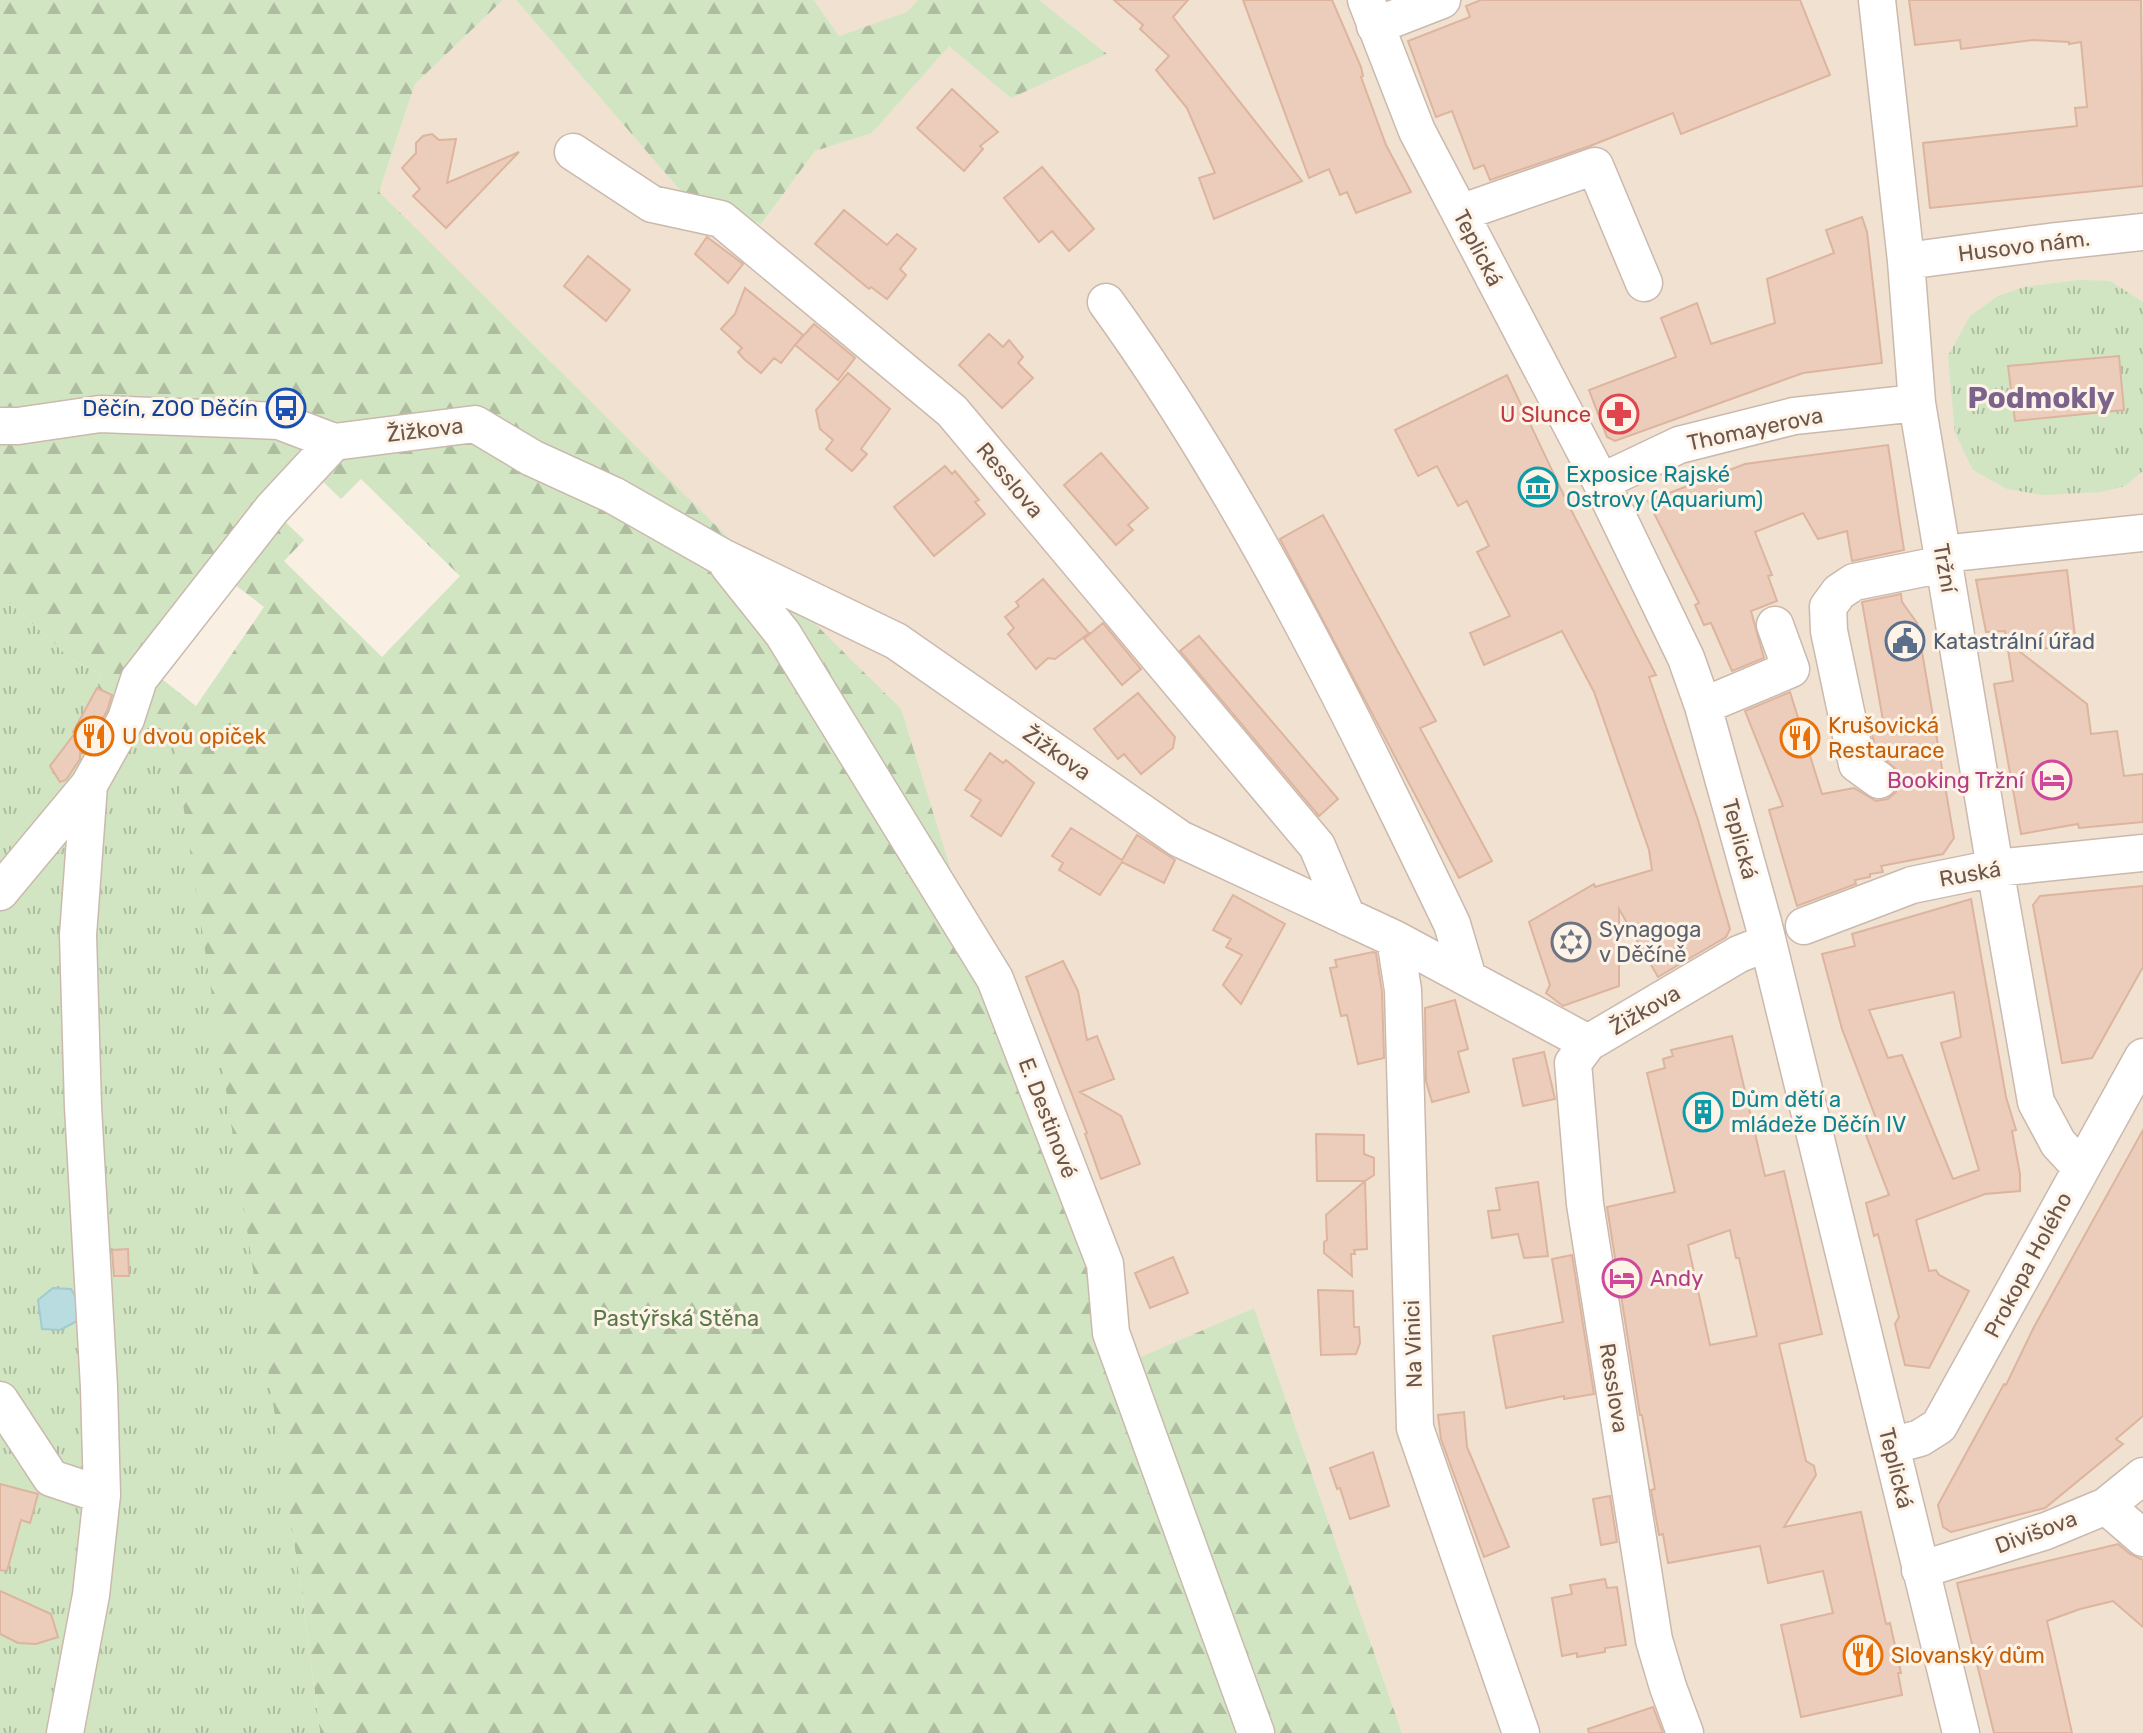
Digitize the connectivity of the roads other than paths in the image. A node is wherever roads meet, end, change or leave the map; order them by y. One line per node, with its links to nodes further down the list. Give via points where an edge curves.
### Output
1 (1442, 0): 3 (street)
2 (1877, 0): 7 (street, Tržní)
3 (1370, 13): 5 (street, Teplická, via 1417,131)
4 (573, 152): 24 (street, Resslova, via 652,204 721,219 952,411 1317,846)
5 (1460, 213): 8 (street, via 1595,166); 13 (street, Teplická)
6 (2143, 232): 7 (street, Husovo nám.)
7 (1906, 261): 10 (street, Tržní)
8 (1644, 283)
9 (1106, 302): 28 (street, via 1186,419 1301,623 1452,924)
10 (1917, 403): 13 (street, Thomayerova, via 1794,416 1679,445); 16 (street, Tržní)
11 (0, 426): 12 (street, Žižkova, via 100,414 279,421)
12 (334, 442): 15 (street, Žižkova, via 475,424); 20 (street, via 272,509 139,679 126,719)
13 (1601, 482): 18 (street, Teplická, via 1686,658)
14 (2143, 533): 16 (street)
15 (722, 557): 24 (street, Žižkova, via 896,641 1180,839); 40 (street, E. Destinové, via 783,634 995,979 1105,1264 1111,1333)
16 (1943, 559): 19 (street, via 1854,582 1828,607 1857,764); 22 (street, Tržní)
17 (1775, 625): 18 (street, via 1791,669)
18 (1703, 706): 27 (street, Teplická)
19 (1879, 780)
20 (89, 785): 23 (street); 35 (street, via 78,935)
21 (2143, 853): 22 (street, Ruská)
22 (1995, 868): 25 (street, Ruská, via 1912,885); 31 (street, Tržní, via 2036,1102 2058,1143)
23 (0, 892)
24 (1347, 917): 26 (street, Žižkova)
25 (1804, 926)
26 (1395, 939): 28 (street, Žižkova); 41 (street, Na Vinici, via 1403,990 1415,1428)
27 (1767, 943): 29 (street, Žižkova, via 1739,954); 33 (street, Teplická)
28 (1468, 978): 29 (street, Žižkova)
29 (1588, 1043): 42 (street, Resslova, via 1573,1063 1585,1204 1654,1640)
30 (2143, 1057): 31 (street, Prokopa Holého)
31 (2080, 1167): 33 (street, Prokopa Holého, via 1939,1426)
32 (0, 1400): 35 (street, via 51,1478)
33 (1891, 1446): 38 (street, Teplická)
34 (2143, 1476): 36 (street, Divišova)
35 (102, 1495): 39 (street, via 91,1595)
36 (2106, 1506): 37 (street); 38 (street, Divišova, via 2046,1531)
37 (2143, 1538)
38 (1920, 1570): 43 (street, Teplická)
39 (65, 1733)
40 (1256, 1733)
41 (1521, 1733)
42 (1685, 1733)
43 (1961, 1733)

